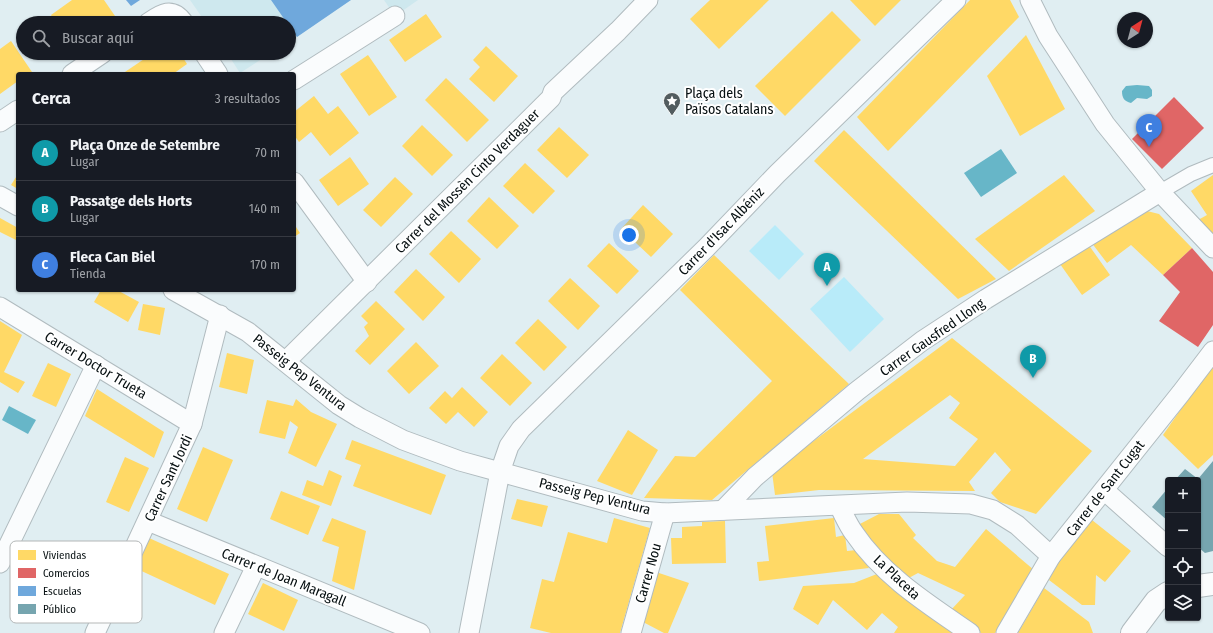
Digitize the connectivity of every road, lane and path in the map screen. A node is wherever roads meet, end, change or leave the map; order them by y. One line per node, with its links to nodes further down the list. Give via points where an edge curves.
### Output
1 (648, 0): 20 (street, Carrer del Mossèn Cinto Verdaguer, via 553,92 551,98)
2 (956, 0): 28 (street, Carrer d'Isac Albéniz, via 521,429 509,446)
3 (1030, 0): 16 (street, via 1048,36 1105,124)
4 (163, 16): 5 (street)
5 (177, 16)
6 (395, 16): 11 (street)
7 (93, 60): 9 (street)
8 (209, 60): 10 (street)
9 (75, 72)
10 (217, 72)
11 (296, 79)
12 (16, 111): 13 (street)
13 (0, 122)
14 (1213, 165): 16 (street)
15 (296, 185): 20 (street)
16 (1160, 192): 19 (street); 31 (street, Carrer Gausfred Llong, via 922,341 857,391 755,477)
17 (0, 196): 18 (street)
18 (16, 205)
19 (1213, 248)
20 (367, 282): 25 (street, Carrer del Mossèn Cinto Verdaguer)
21 (177, 292): 23 (street, Passeig Pep Ventura)
22 (0, 307): 26 (street, Carrer Doctor Trueta)
23 (220, 315): 25 (street, Passeig Pep Ventura, via 248,332); 27 (street, Carrer Sant Jordi)
24 (1213, 351): 29 (street, Carrer de Sant Cugat)
25 (286, 361): 28 (street, Passeig Pep Ventura, via 339,405 366,421 403,440 460,461)
26 (96, 365): 27 (street, Carrer Doctor Trueta); 34 (street)
27 (192, 424): 33 (street, Carrer Sant Jordi)
28 (500, 472): 32 (street, Passeig Pep Ventura, via 642,510); 49 (street, Carrer d'Isac Albéniz)
29 (1104, 490): 37 (street); 38 (street, Carrer de Sant Cugat)
30 (839, 506): 31 (street, Passeig Pep Ventura); 38 (street, Passeig Pep Ventura, via 907,502 971,504 993,510 1016,525); 51 (street, La Placeta, via 854,533 879,563 917,597)
31 (724, 510): 32 (street, Passeig Pep Ventura)
32 (665, 513): 50 (street, Carrer Nou)
33 (148, 521): 35 (street, Carrer Sant Jordi); 40 (street, Carrer de Joan Maragall)
34 (11, 541)
35 (139, 541)
36 (10, 542): 39 (street)
37 (1165, 544)
38 (1051, 556): 52 (street, Carrer de Sant Cugat)
39 (0, 563)
40 (256, 566): 45 (street, Carrer de Joan Maragall); 47 (street)
41 (1213, 584): 42 (street)
42 (1201, 586)
43 (1165, 595): 53 (street, via 1156,601)
44 (100, 623): 46 (street, Carrer Sant Jordi)
45 (391, 628): 48 (street, Carrer de Joan Maragall)
46 (95, 633)
47 (224, 633)
48 (420, 633)
49 (469, 633)
50 (631, 633)
51 (970, 633)
52 (1006, 633)
53 (1132, 633)

